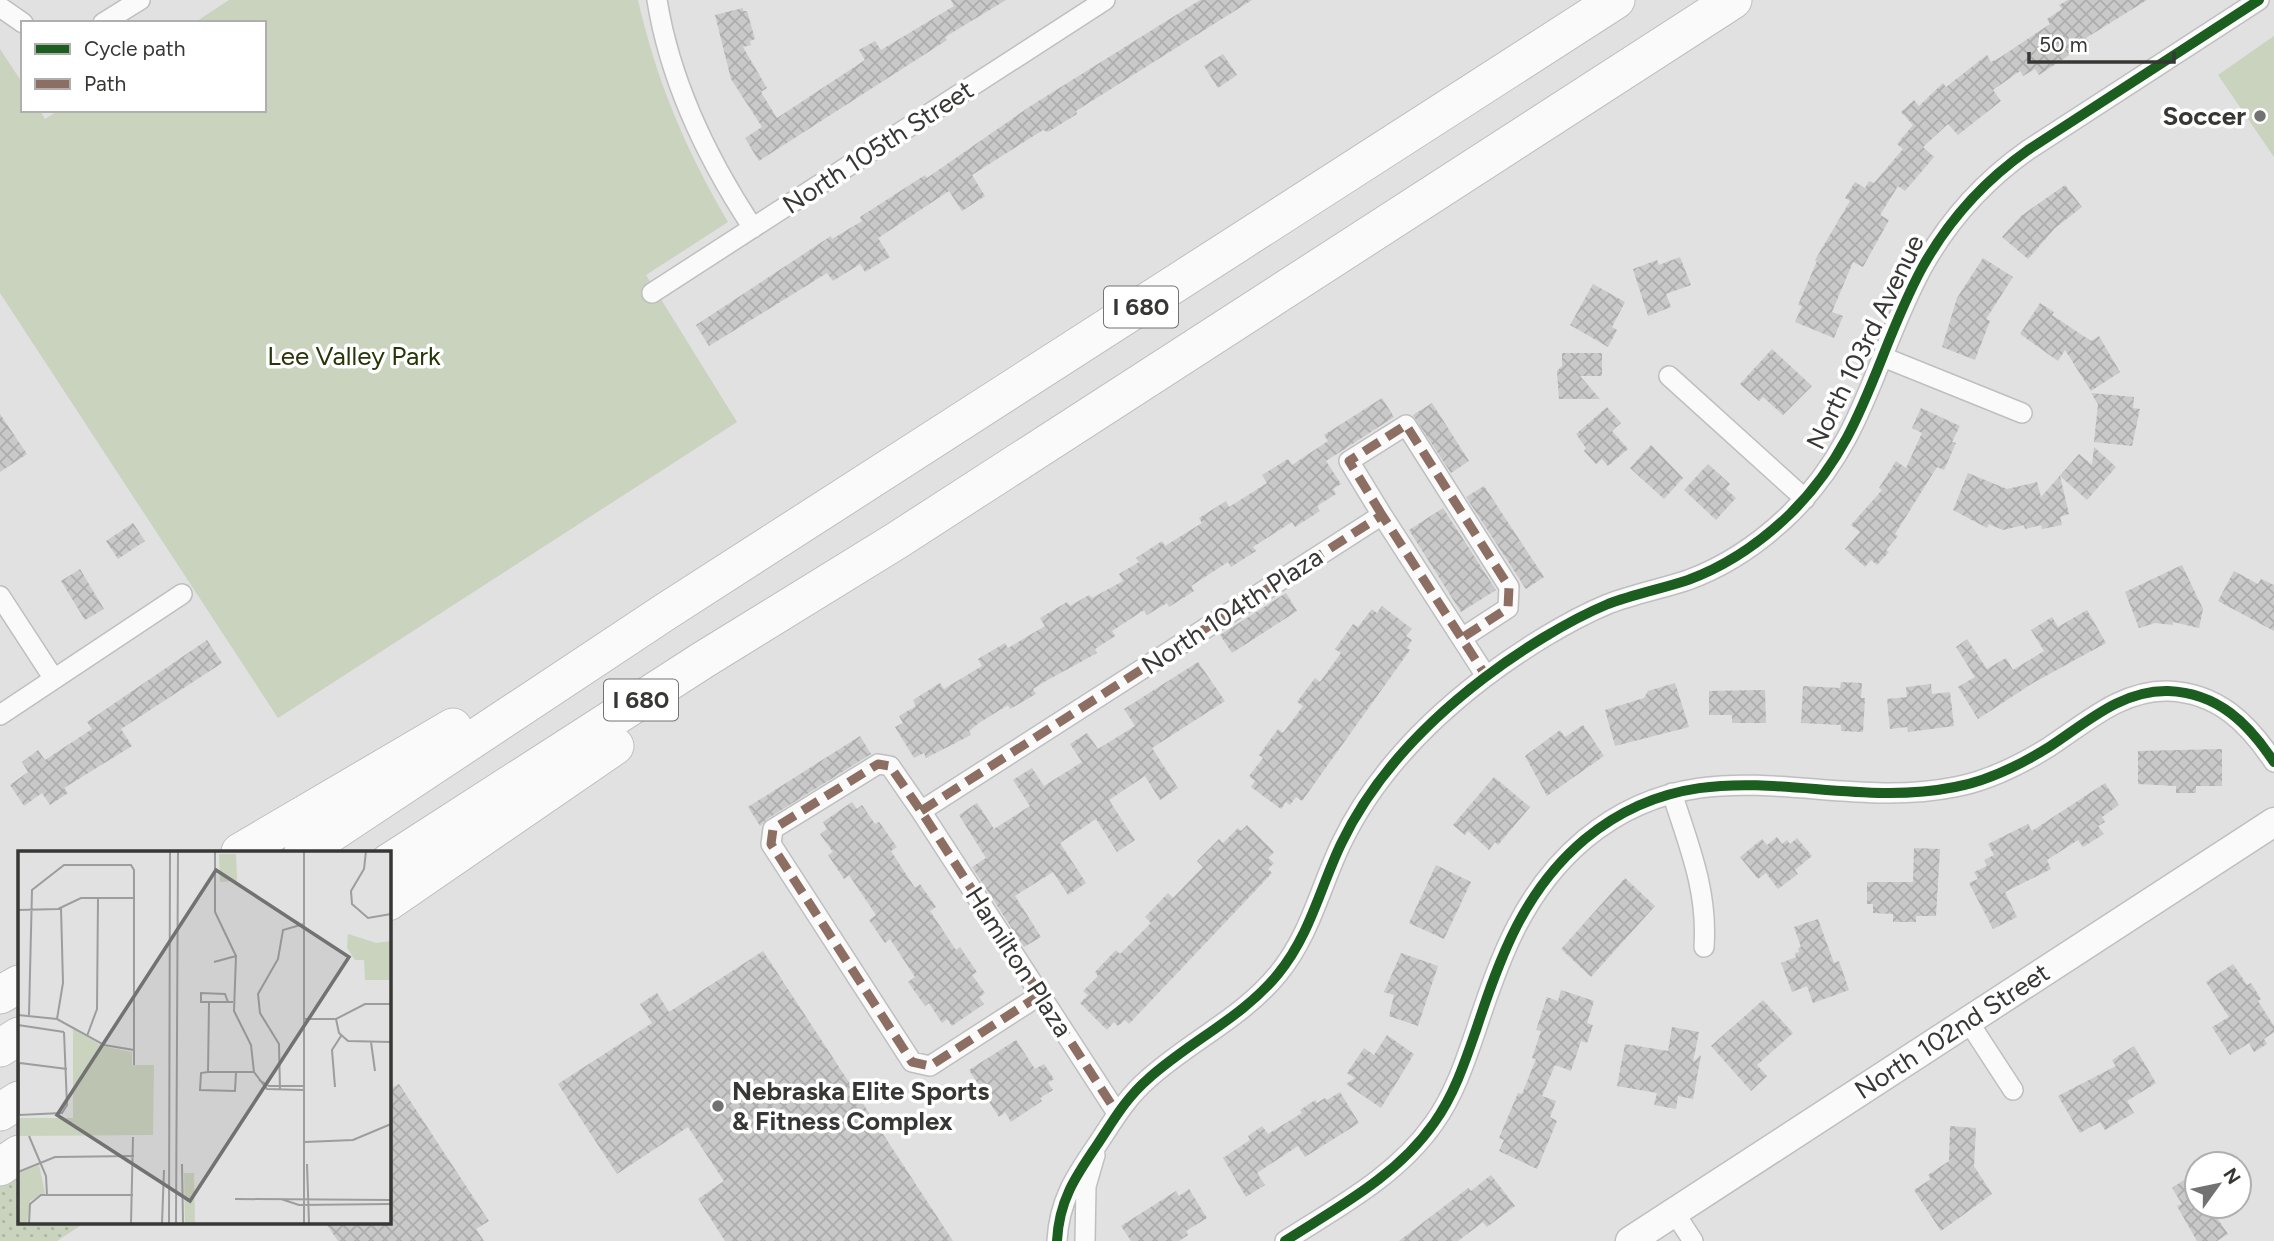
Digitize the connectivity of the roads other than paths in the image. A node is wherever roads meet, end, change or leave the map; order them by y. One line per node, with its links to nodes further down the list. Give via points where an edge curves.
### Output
1 (140, 0): 8 (street)
2 (657, 0): 10 (street, via 693,119)
3 (1105, 0): 10 (street, North 105th Street)
4 (1616, 0): 20 (highway, I 680)
5 (1733, 0): 17 (highway, I 680)
6 (2259, 0): 12 (street, North 103rd Avenue, via 1996,174 1964,206 1935,246)
7 (0, 7): 9 (street)
8 (106, 21)
9 (21, 22)
10 (752, 228): 11 (street, North 105th Street)
11 (652, 293)
12 (1883, 357): 14 (street); 15 (street, North 103rd Avenue, via 1846,444)
13 (1669, 376): 15 (street)
14 (2022, 413)
15 (1805, 499): 22 (street, North 103rd Avenue, via 1737,556 1688,580 1595,610)
16 (1382, 515): 21 (street); 21 (street, via 1349,461 1406,425 1509,587 1508,607); 27 (street, North 104th Plaza)
17 (895, 541): 31 (highway, I 680); 32 (highway, via 653,719)
18 (182, 594): 23 (street)
19 (0, 596): 23 (street)
20 (665, 612): 29 (highway, via 491,706); 30 (highway, I 680)
21 (1462, 638): 22 (street)
22 (1486, 676): 43 (street, North 103rd Avenue, via 1414,738 1377,783 1340,845 1309,925 1272,981 1244,1009 1162,1067)
23 (54, 679): 24 (street)
24 (0, 715)
25 (2274, 762): 26 (street, via 2244,722 2218,703 2183,692 2159,691 2122,700 2032,757 1960,786 1913,793 1737,784)
26 (1672, 793): 33 (street, via 1702,889); 50 (street, via 1600,828 1558,865 1511,934 1454,1089 1433,1125 1384,1176)
27 (921, 811): 36 (street, Hamilton Plaza); 36 (street, Hamilton Plaza, via 890,766 878,764 773,829 771,844 912,1062 930,1066)
28 (2274, 822): 37 (main road, North 102nd Street)
29 (242, 851)
30 (305, 851)
31 (390, 862)
32 (390, 901)
33 (1704, 947)
34 (18, 985): 35 (highway)
35 (0, 995)
36 (1040, 995): 43 (street, Hamilton Plaza)
37 (1968, 1021): 40 (street); 47 (main road, North 102nd Street)
38 (18, 1037): 39 (highway)
39 (0, 1048)
40 (2012, 1090)
41 (18, 1101): 42 (highway)
42 (0, 1112)
43 (1117, 1112): 44 (street, North 103rd Avenue)
44 (1097, 1144): 48 (street, via 1063,1200); 49 (street, via 1086,1186)
45 (18, 1155): 46 (highway)
46 (0, 1167)
47 (1674, 1212): 51 (main road, North 102nd Street); 52 (street)
48 (1057, 1241)
49 (1085, 1241)
50 (1285, 1241)
51 (1630, 1241)
52 (1693, 1241)

